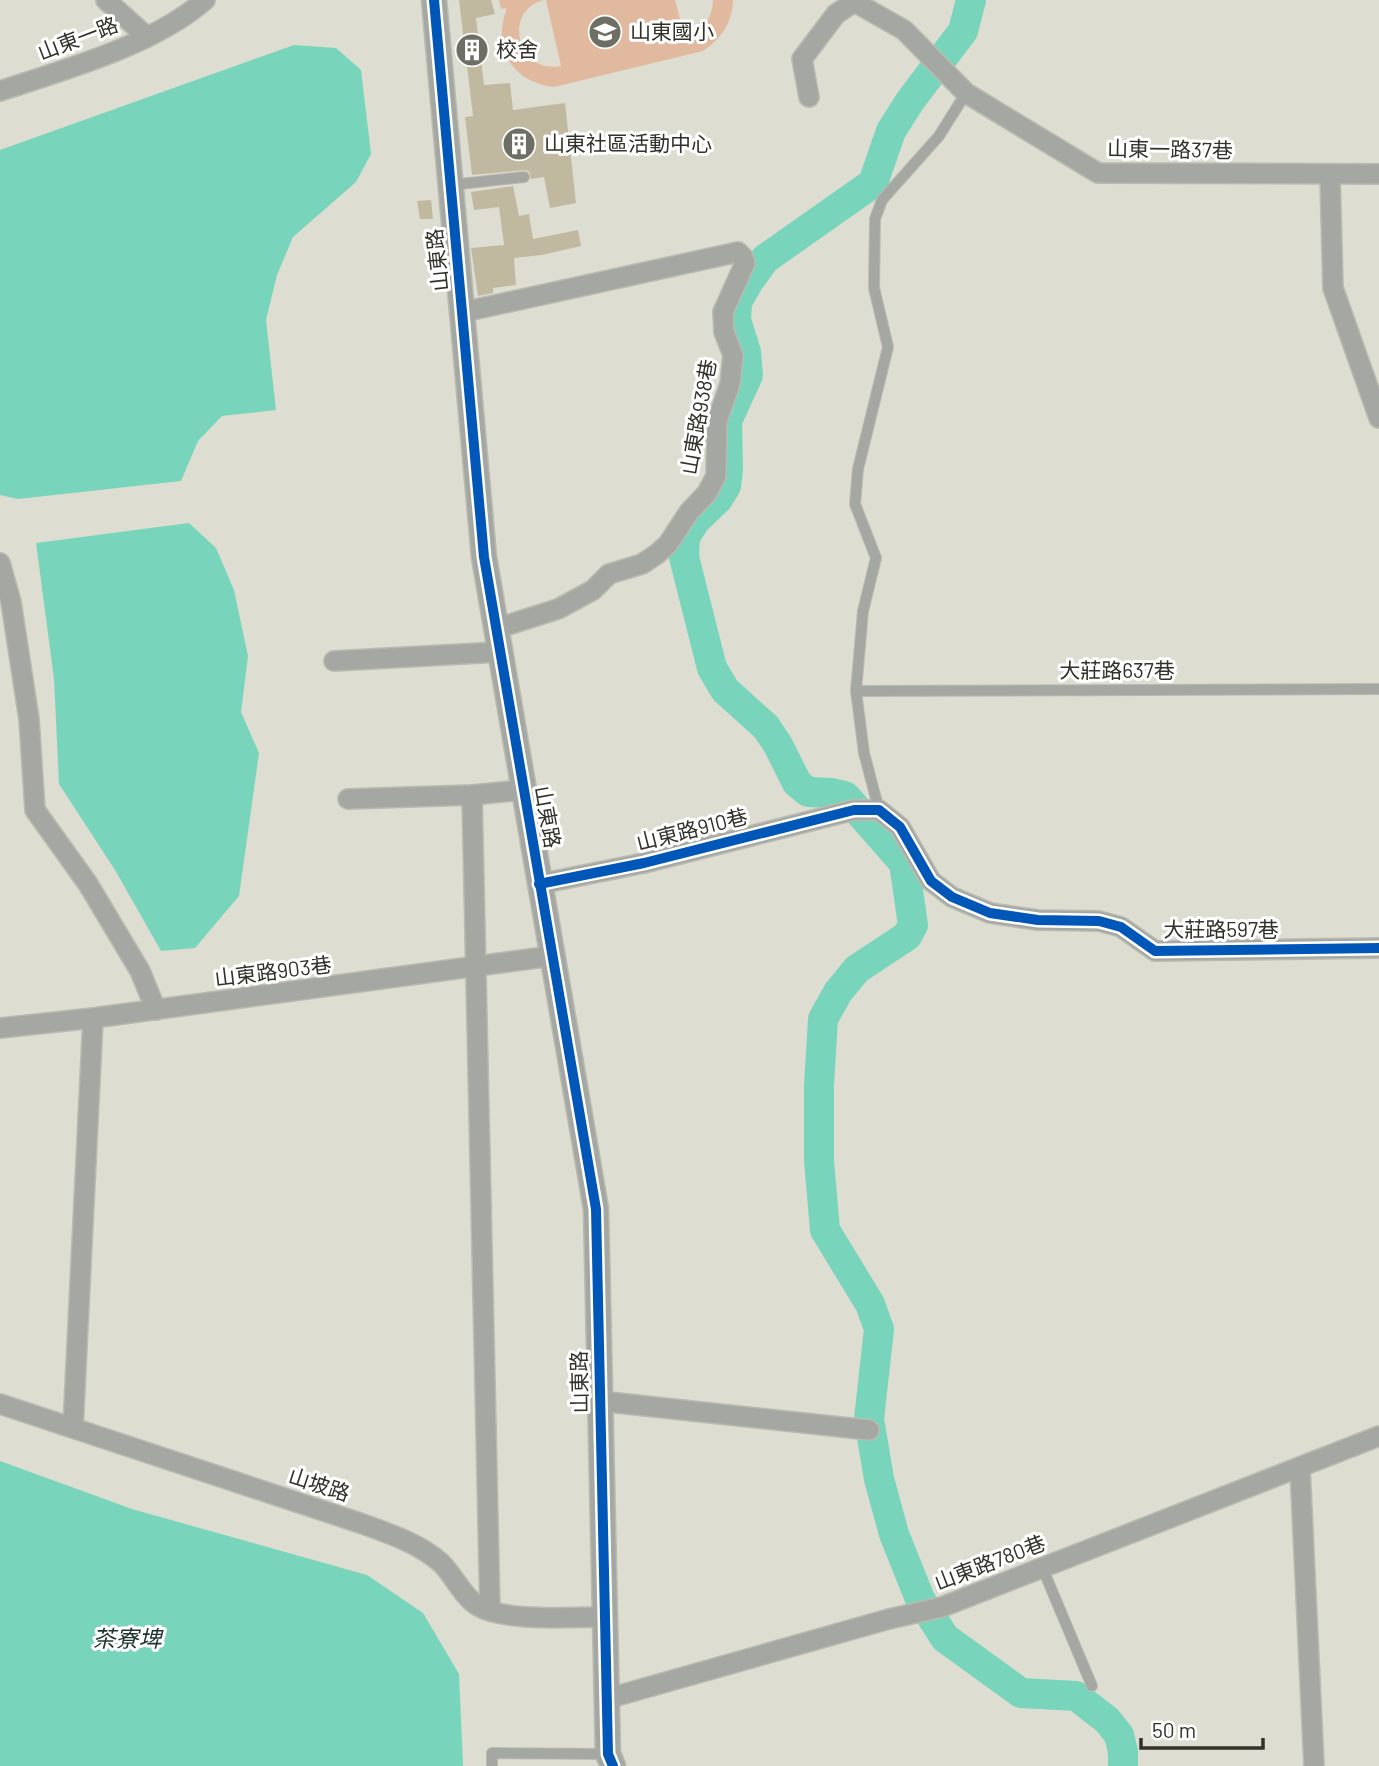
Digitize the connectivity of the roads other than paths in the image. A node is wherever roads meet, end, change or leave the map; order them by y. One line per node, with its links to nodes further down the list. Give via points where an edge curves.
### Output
1 (106, 0): 5 (street)
2 (205, 0): 5 (street, 山東一路)
3 (434, 0): 12 (street, 山東路)
4 (853, 1): 7 (street, 山東一路37巷, via 904,30); 8 (street, via 836,14 802,59)
5 (147, 37): 6 (street, 山東一路)
6 (0, 91)
7 (966, 93): 10 (street, 山東一路37巷, via 1098,173); 19 (lane, via 939,136 882,200 875,219 874,288 888,347 858,469 856,504 876,558 863,611)
8 (808, 97)
9 (1379, 174): 10 (street, 山東一路37巷)
10 (1331, 175): 14 (street, via 1334,288)
11 (524, 177): 12 (lane)
12 (450, 185): 13 (street, 山東路)
13 (463, 312): 16 (street, 山東路, via 484,557); 16 (street, 山東路938巷, via 738,252 743,257 723,312 723,332 733,355 730,384 717,421 716,476 707,493 657,554 610,574 593,590)
14 (1379, 418)
15 (0, 563): 28 (street, via 29,719 35,810 140,971)
16 (497, 641): 17 (street); 20 (street, 山東路)
17 (334, 661)
18 (1379, 689): 19 (lane, 大莊路637巷)
19 (856, 691): 23 (lane)
20 (523, 790): 21 (street); 24 (street, 山東路)
21 (472, 795): 22 (street); 27 (street)
22 (348, 799)
23 (866, 810): 24 (street, 山東路910巷); 25 (street, 大莊路597巷, via 900,827 931,881 952,897 990,913 1099,921 1121,927 1155,951)
24 (539, 884): 26 (street, 山東路)
25 (1379, 947)
26 (552, 956): 27 (street, 山東路903巷); 31 (street, 山東路, via 596,1209)
27 (476, 968): 28 (street, 山東路903巷); 38 (street)
28 (156, 1010): 29 (street, 山東路903巷)
29 (93, 1018): 30 (street, 山東路903巷); 33 (street)
30 (0, 1028)
31 (599, 1401): 34 (street); 39 (street, 山東路)
32 (0, 1404): 33 (street, 山坡路)
33 (73, 1428): 38 (street, 山坡路, via 410,1542 440,1562 477,1606)
34 (869, 1430)
35 (1379, 1437): 36 (street, 山東路780巷)
36 (1300, 1468): 37 (street, 山東路780巷); 44 (street)
37 (1042, 1567): 40 (lane); 41 (street, 山東路780巷, via 942,1607)
38 (490, 1611): 39 (street, 山坡路, via 530,1617)
39 (606, 1617): 41 (street, 山東路)
40 (1092, 1686)
41 (606, 1699): 42 (street, 山東路)
42 (608, 1762): 43 (lane, via 492,1753)
43 (492, 1766)
44 (1314, 1766)

